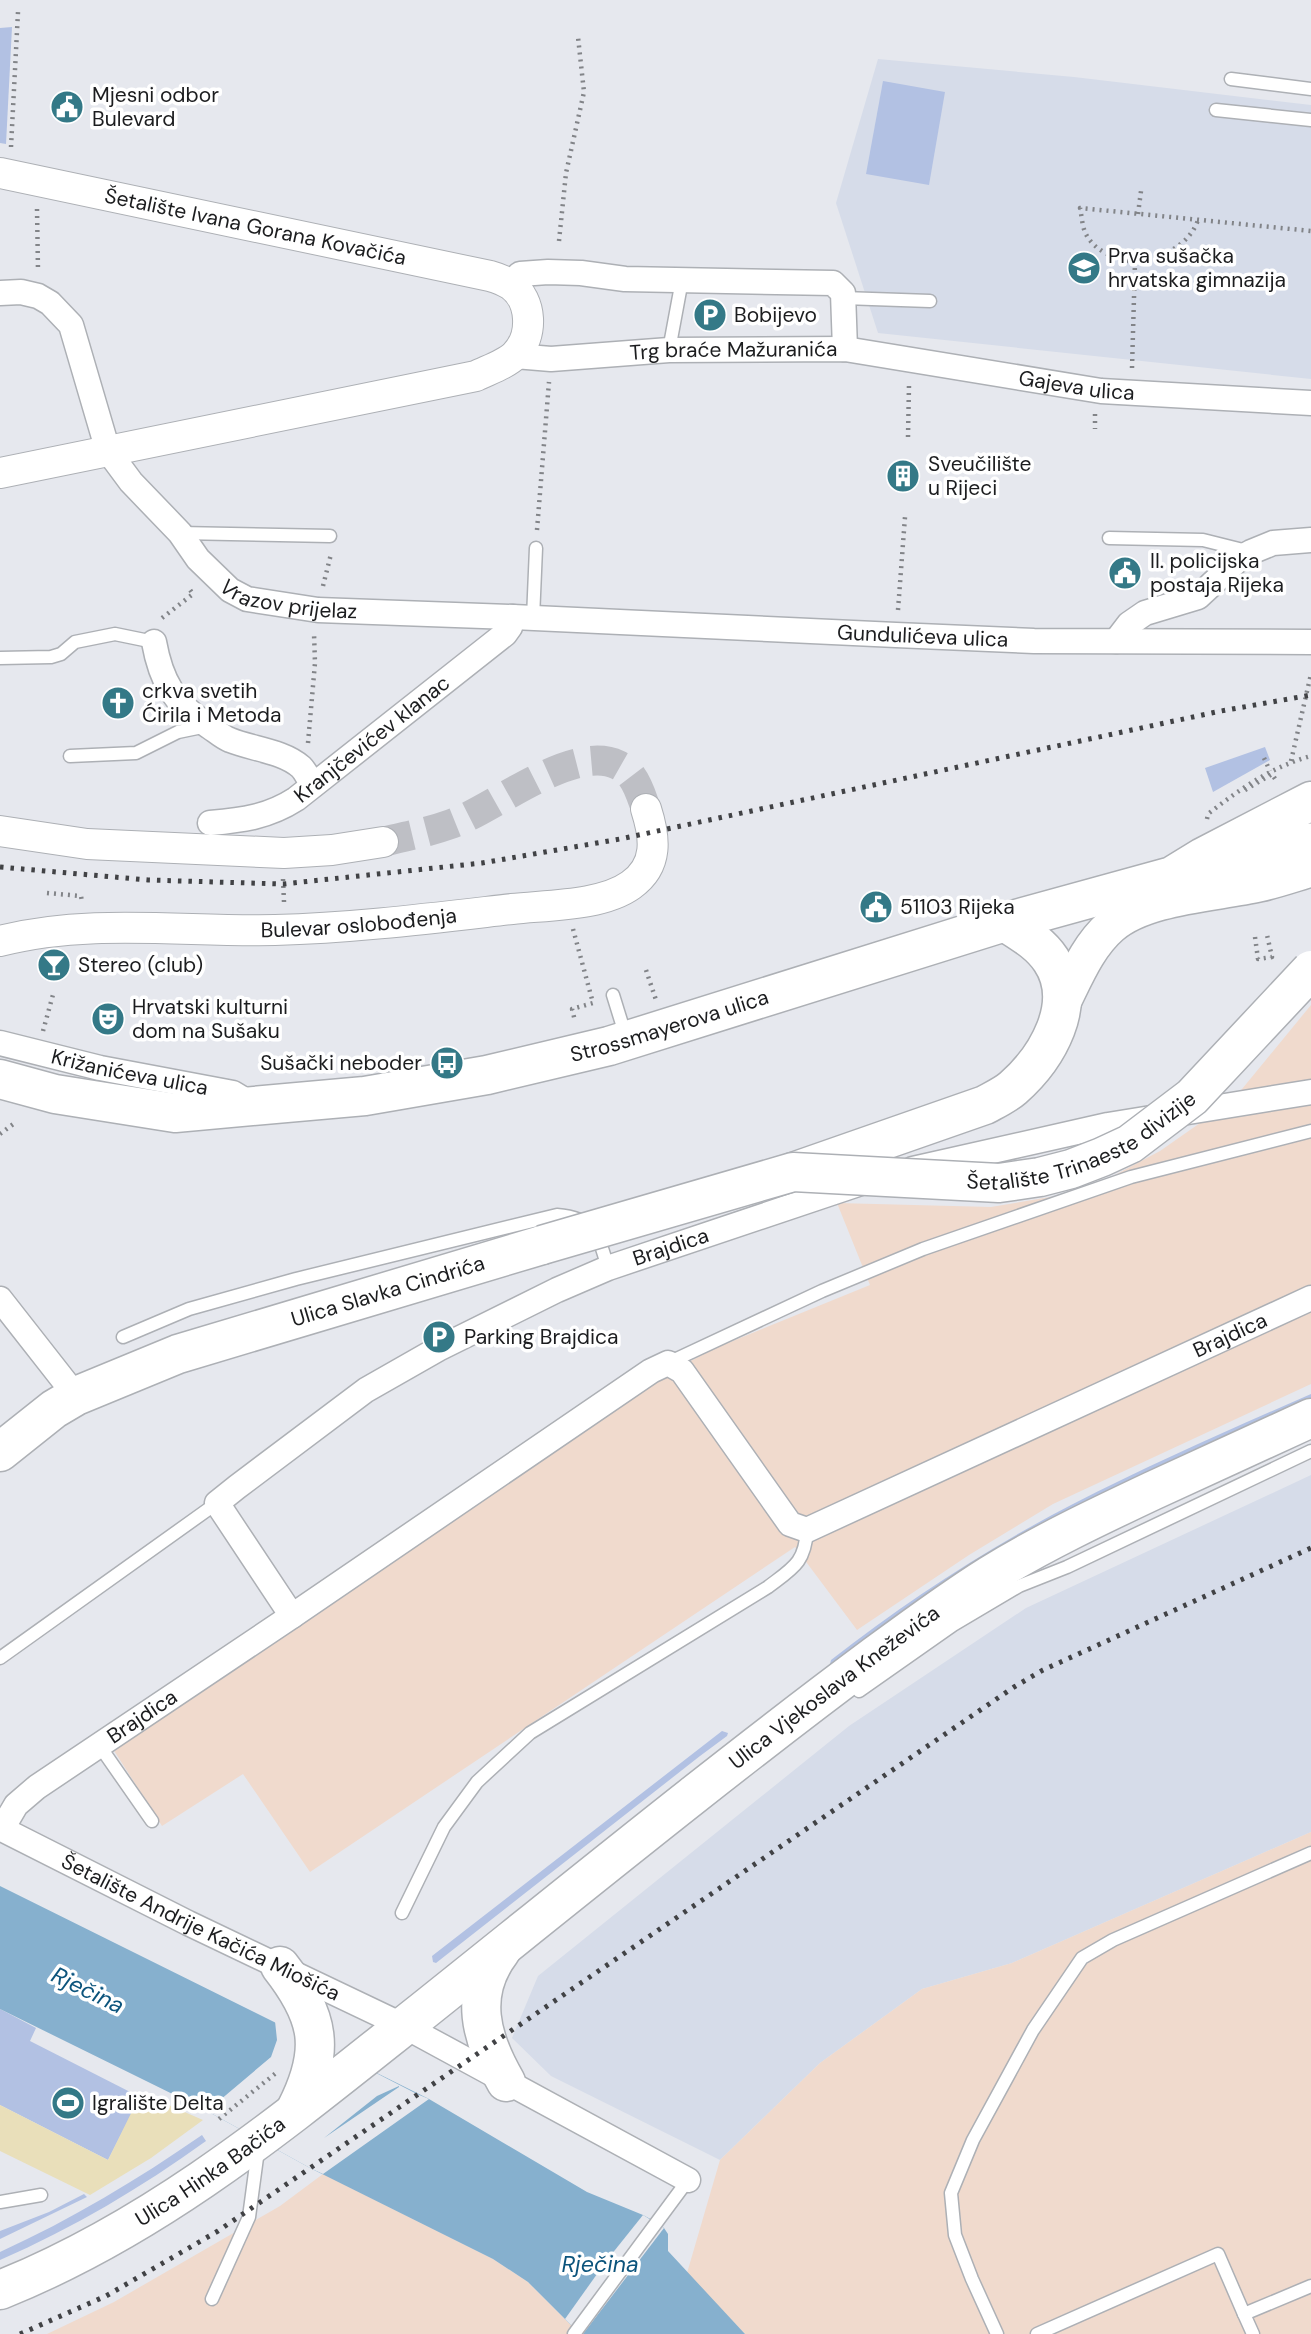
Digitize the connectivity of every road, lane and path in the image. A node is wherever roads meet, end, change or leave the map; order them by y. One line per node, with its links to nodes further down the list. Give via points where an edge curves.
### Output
1 (18, 12): 7 (path)
2 (579, 37): 13 (path, via 584,92 566,173)
3 (1231, 79): 4 (lane)
4 (1311, 89)
5 (1216, 110): 6 (lane)
6 (1311, 120)
7 (6, 161): 16 (street, Šetalište Ivana Gorana Kovačića, via 491,275)
8 (1141, 191): 10 (path)
9 (37, 209): 18 (path)
10 (1138, 214): 11 (path); 14 (path, via 1080,208 1087,236 1096,246)
11 (1198, 220): 12 (path); 14 (path, via 1181,243 1151,260)
12 (1311, 230)
13 (559, 241)
14 (1135, 262): 25 (path)
15 (682, 281): 16 (street, via 539,272 520,274); 19 (street, via 833,283); 22 (lane)
16 (509, 284): 23 (street, via 523,299 528,328)
17 (0, 293): 18 (street)
18 (38, 296): 29 (street, via 71,325)
19 (843, 298): 20 (lane); 21 (street, Trg braće Mažuranića)
20 (930, 301)
21 (845, 349): 22 (street, Trg braće Mažuranića); 27 (street, Gajeva ulica, via 1101,391)
22 (669, 351): 23 (street, Trg braće Mažuranića, via 551,359)
23 (514, 356): 29 (street, via 476,376)
24 (909, 377): 28 (path)
25 (1132, 380)
26 (549, 381): 36 (path)
27 (1311, 403)
28 (908, 437)
29 (108, 451): 30 (street); 32 (street, Vrazov prijelaz)
30 (0, 473)
31 (905, 517): 43 (path)
32 (180, 534): 33 (lane); 41 (street, Vrazov prijelaz, via 215,576 247,599 318,610)
33 (330, 536)
34 (1109, 538): 37 (lane, via 1203,540)
35 (1311, 540): 37 (street, via 1273,543)
36 (536, 548): 41 (lane)
37 (1251, 552): 44 (street, via 1198,597 1145,613)
38 (331, 560): 40 (path)
39 (186, 585): 45 (path, Vrazov prijelaz, via 193,594 160,620)
40 (320, 596)
41 (523, 617): 43 (street, Gundulićeva ulica); 56 (street, Kranjčevićev klanac)
42 (314, 629): 50 (path)
43 (896, 635): 44 (street, Gundulićeva ulica)
44 (1116, 641): 46 (street, Gundulićeva ulica)
45 (154, 642): 47 (lane, via 115,634 75,642 51,657); 49 (street, via 158,664 175,698)
46 (1311, 642)
47 (0, 658)
48 (1311, 674): 54 (path)
49 (208, 726): 51 (lane, via 178,732 136,753); 56 (street, via 228,739 301,767)
50 (309, 740)
51 (71, 755)
52 (1311, 756): 54 (path)
53 (1264, 758): 55 (path)
54 (1291, 761): 55 (path)
55 (1270, 771): 59 (path)
56 (313, 785): 61 (street, Kranjčevićev klanac, via 284,807 251,820)
57 (1245, 790): 58 (path, via 1272,774)
58 (1295, 792): 67 (main road, Strossmayerova ulica)
59 (1217, 807)
60 (646, 809): 75 (street, Bulevar oslobođenja, via 654,848 648,864 631,885 598,899 380,924 275,930 54,930)
61 (210, 823)
62 (0, 831): 64 (street, via 87,844 285,853)
63 (1311, 841): 67 (main road)
64 (383, 842)
65 (1311, 869): 80 (main road, via 1147,906 1126,915 1093,946)
66 (282, 871): 70 (path)
67 (1172, 876): 71 (main road, Strossmayerova ulica)
68 (47, 893): 69 (path)
69 (72, 895)
70 (284, 906)
71 (1005, 922): 80 (main road, via 1038,944 1051,960 1060,979); 84 (main road, Strossmayerova ulica)
72 (574, 930): 82 (path, via 593,1003 572,1009)
73 (1267, 934): 74 (path, via 1272,957 1258,960)
74 (1255, 937)
75 (0, 942)
76 (646, 970): 81 (path)
77 (1311, 970): 92 (main road, Šetalište Trinaeste divizije, bridge, via 1192,1097 1130,1144 1102,1157 1040,1177 999,1183)
78 (54, 991): 83 (path)
79 (613, 995): 84 (lane)
80 (1063, 1003): 92 (main road, Ulica Slavka Cindrića, via 1049,1042 1012,1090 985,1105)
81 (659, 1007)
82 (573, 1015)
83 (42, 1035)
84 (627, 1041): 88 (main road, Strossmayerova ulica, via 487,1075 365,1096)
85 (0, 1043): 88 (street, Križanićeva ulica, via 233,1093)
86 (0, 1079): 88 (main road, Strossmayerova ulica, via 55,1094 175,1113)
87 (1311, 1092): 93 (street, Brajdica, via 996,1148 885,1176)
88 (257, 1107)
89 (16, 1122): 91 (path)
90 (1311, 1131): 97 (lane, via 1131,1177 923,1249)
91 (0, 1134)
92 (793, 1172): 98 (main road, Ulica Slavka Cindrića, bridge, via 178,1354)
93 (608, 1268): 96 (lane, via 598,1234 575,1216 557,1215 272,1286 188,1310); 102 (street, Brajdica, via 438,1349 366,1391)
94 (1311, 1298): 103 (street, Brajdica)
95 (0, 1299): 98 (street)
96 (123, 1336)
97 (667, 1363): 103 (street, via 682,1371 790,1524); 104 (street, Brajdica)
98 (76, 1396): 101 (main road, Ulica Slavka Cindrića)
99 (1311, 1418): 108 (main road, Ulica Vjekoslava Kneževića, via 1093,1519 988,1576)
100 (1311, 1451): 106 (lane, via 994,1600)
101 (0, 1452)
102 (217, 1503): 104 (street); 105 (lane)
103 (807, 1530): 113 (lane, via 806,1549 797,1566 530,1733 477,1782 444,1827)
104 (292, 1616): 109 (street, Brajdica)
105 (0, 1658)
106 (849, 1697)
107 (819, 1713): 108 (lane)
108 (777, 1731): 114 (main road, Ulica Vjekoslava Kneževića)
109 (99, 1745): 110 (lane); 111 (street, Brajdica, via 37,1787 16,1805)
110 (152, 1821)
111 (1, 1828): 115 (street, Šetalište Andrije Kačića Miošića)
112 (1311, 1853): 130 (lane, via 1082,1958 1033,2030 973,2140 951,2193 955,2235)
113 (402, 1913)
114 (507, 1944): 116 (main road, Ulica Vjekoslava Kneževića); 118 (main road, via 492,1963 481,2003 484,2035)
115 (279, 1966): 116 (street, Šetalište Andrije Kačića Miošića); 119 (main road, via 309,2009 315,2041 311,2076)
116 (404, 2026): 118 (street, Šetalište Andrije Kačića Miošića); 119 (main road, Ulica Hinka Bačića)
117 (280, 2068): 120 (path)
118 (506, 2082): 122 (street, Šetalište Andrije Kačića Miošića)
119 (295, 2111): 121 (main road, Ulica Hinka Bačića)
120 (219, 2119)
121 (259, 2139): 126 (main road, Ulica Hinka Bačića, via 123,2231); 127 (lane, via 249,2217)
122 (688, 2180): 129 (lane)
123 (41, 2195): 124 (lane)
124 (0, 2202)
125 (1311, 2286): 128 (lane)
126 (0, 2290)
127 (212, 2299)
128 (1244, 2314): 131 (lane, via 1218,2254); 132 (lane)
129 (575, 2332)
130 (997, 2334)
131 (1037, 2334)
132 (1253, 2334)

